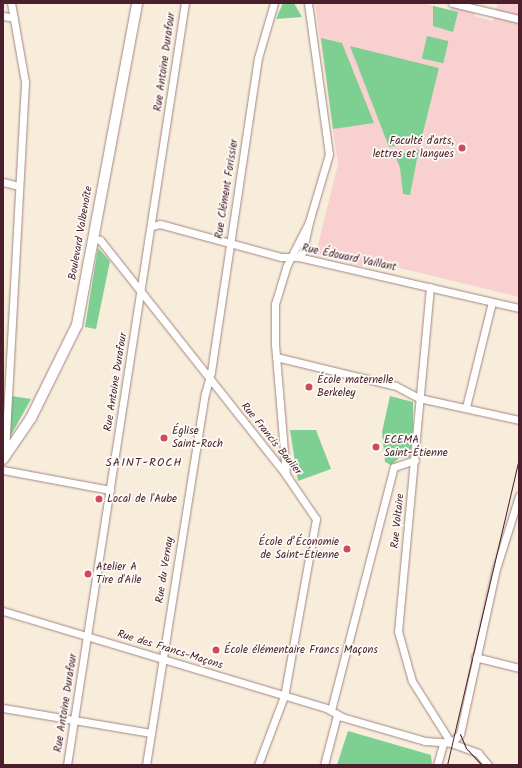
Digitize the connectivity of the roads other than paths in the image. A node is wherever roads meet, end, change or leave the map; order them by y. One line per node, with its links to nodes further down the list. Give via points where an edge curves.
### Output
1 (11, 3): 8 (street)
2 (137, 3): 14 (main road, Boulevard Valbenoîte)
3 (185, 3): 13 (street, Rue Antoine Durafour)
4 (274, 3): 15 (street, Rue Clément Forissier, via 262,33)
5 (308, 3): 12 (street, via 330,154)
6 (452, 3): 9 (street)
7 (3, 16): 8 (street)
8 (14, 18): 11 (street, via 25,82)
9 (519, 20)
10 (3, 182): 11 (street)
11 (19, 186): 27 (street)
12 (309, 222): 16 (street, via 303,251); 17 (street)
13 (152, 226): 15 (street, Rue Édouard Vaillant, via 160,224); 19 (street, Rue Antoine Durafour)
14 (92, 238): 19 (street, Rue Francis Baulier, via 100,240); 27 (main road, Boulevard Valbenoîte, via 77,325 31,418)
15 (230, 242): 17 (street, Rue Édouard Vaillant); 23 (street, Rue Clément Forissier)
16 (298, 257): 17 (street, Rue Édouard Vaillant); 18 (street, Rue Édouard Vaillant)
17 (290, 258): 22 (street, via 275,304)
18 (430, 287): 20 (street, Rue Édouard Vaillant); 24 (street, Rue Voltaire)
19 (142, 293): 23 (street, Rue Francis Baulier); 31 (street, Rue Antoine Durafour)
20 (492, 302): 21 (street, Rue Édouard Vaillant); 25 (street)
21 (519, 308)
22 (276, 357): 24 (street, via 396,386); 30 (street)
23 (209, 379): 30 (street, Rue Francis Baulier); 36 (street, Rue du Vernay)
24 (419, 398): 25 (street); 28 (street, Rue Voltaire)
25 (466, 407): 26 (street)
26 (519, 420)
27 (4, 454)
28 (416, 460): 40 (street, via 394,467); 43 (street, Rue Voltaire, via 398,631 412,681)
29 (3, 470): 31 (street)
30 (286, 475): 38 (street, Rue Francis Baulier, via 317,524)
31 (110, 490): 34 (street, Rue Antoine Durafour)
32 (519, 496): 35 (street, via 496,569)
33 (3, 611): 34 (street, Rue des Francs-Maçons)
34 (87, 636): 36 (street, Rue des Francs-Maçons); 41 (street, Rue Antoine Durafour)
35 (475, 657): 37 (street); 43 (street, via 460,734)
36 (162, 658): 38 (street, Rue des Francs-Maçons); 42 (street, Rue du Vernay)
37 (519, 668)
38 (284, 696): 40 (street, Rue des Francs-Maçons); 47 (street, Rue Francis Baulier)
39 (3, 708): 41 (street)
40 (334, 712): 44 (street, Rue des Francs-Maçons); 48 (street)
41 (74, 720): 42 (street); 45 (street, Rue Antoine Durafour)
42 (151, 733): 46 (street, Rue du Vernay)
43 (451, 743): 44 (street); 50 (street, via 478,753)
44 (443, 744): 49 (street)
45 (67, 765)
46 (146, 765)
47 (258, 765)
48 (324, 765)
49 (437, 765)
50 (488, 765)

